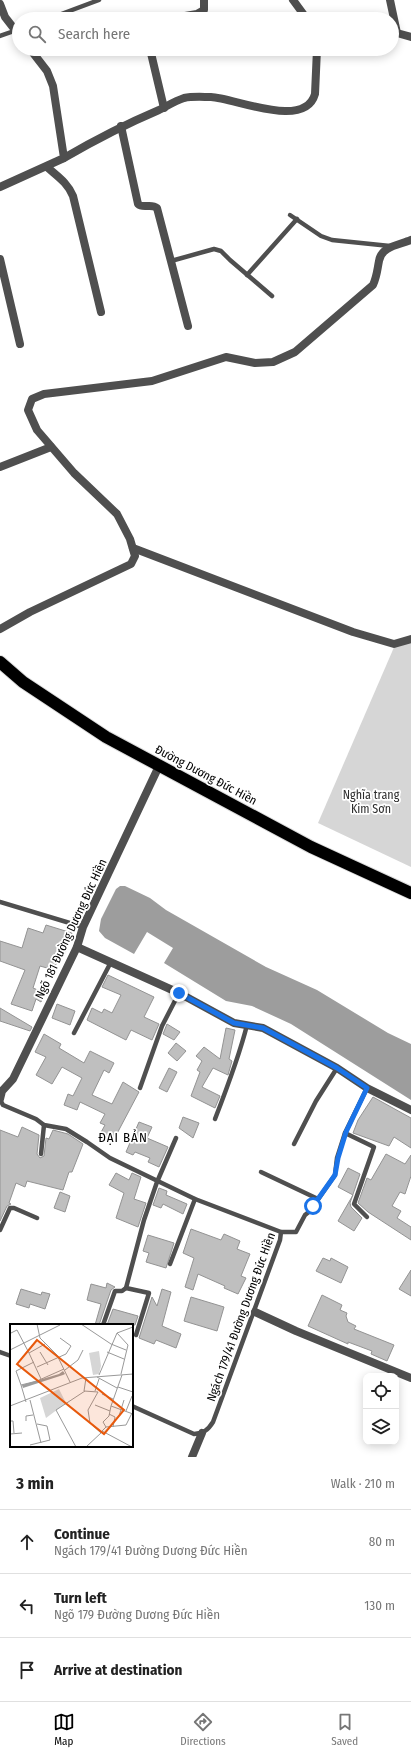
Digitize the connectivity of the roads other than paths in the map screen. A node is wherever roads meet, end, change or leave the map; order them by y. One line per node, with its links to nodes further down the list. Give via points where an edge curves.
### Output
1 (99, 0): 6 (lane)
2 (204, 0): 7 (street, via 204,10)
3 (293, 0): 8 (street)
4 (390, 0): 9 (street)
5 (0, 4): 10 (street, via 5,17)
6 (67, 12)
7 (201, 12)
8 (302, 12)
9 (391, 12)
10 (12, 25)
11 (12, 33): 13 (lane)
12 (399, 34): 14 (street)
13 (0, 36)
14 (411, 37)
15 (35, 56): 20 (street, via 53,86)
16 (152, 56): 18 (street)
17 (317, 56): 18 (street, via 315,94 313,100 304,108 282,111 214,97 192,97)
18 (164, 108): 19 (street)
19 (121, 126): 20 (street); 28 (street, via 138,204 142,207 156,208)
20 (64, 158): 21 (street)
21 (47, 167): 22 (street); 31 (street, via 67,185 73,196)
22 (0, 187)
23 (290, 215): 24 (lane)
24 (297, 219): 26 (lane, via 321,236 332,240); 29 (lane)
25 (411, 240): 26 (street)
26 (392, 247): 34 (street, via 382,252 373,286 295,352 273,362 255,363 226,357 152,381 44,394 32,399 28,410 37,430)
27 (0, 259): 33 (street)
28 (171, 261): 29 (lane, via 214,249 221,251); 32 (street)
29 (247, 275): 30 (lane)
30 (272, 296)
31 (101, 312)
32 (188, 326)
33 (20, 344)
34 (51, 447): 35 (street); 36 (street, via 116,514)
35 (0, 467)
36 (133, 548): 37 (street, via 134,556 130,564); 38 (street, via 353,632 394,644)
37 (0, 629)
38 (411, 639)
39 (0, 662): 40 (highway, Đường Dương Đức Hiền, via 23,682 106,737)
40 (159, 766): 41 (highway, Đường Dương Đức Hiền, via 311,847); 43 (street, Ngõ 181 Đường Dương Đức Hiền)
41 (411, 893)
42 (0, 902): 43 (lane)
43 (84, 927): 44 (street, Ngõ 181 Đường Dương Đức Hiền)
44 (77, 947): 45 (street); 52 (street, Ngõ 181 Đường Dương Đức Hiền, via 13,1079 2,1091)
45 (110, 962): 46 (street); 48 (lane)
46 (179, 993): 47 (street, via 234,1023); 50 (lane, via 162,1026)
47 (246, 1024): 49 (street, via 263,1028); 54 (lane, via 232,1076)
48 (74, 1032)
49 (337, 1068): 51 (street); 58 (lane, via 316,1101)
50 (140, 1088)
51 (367, 1088): 53 (street); 56 (lane, Ngách 179/41 Đường Dương Đức Hiền)
52 (1, 1101): 55 (lane)
53 (411, 1110)
54 (215, 1119)
55 (44, 1125): 59 (lane); 61 (lane, via 66,1129 110,1158)
56 (346, 1132): 63 (lane, Ngách 179/41 Đường Dương Đức Hiền, via 335,1175); 64 (lane, via 374,1147 354,1204)
57 (176, 1138): 61 (lane)
58 (294, 1144)
59 (41, 1154)
60 (261, 1172): 63 (lane)
61 (157, 1182): 62 (lane); 69 (lane)
62 (195, 1199): 67 (lane); 68 (lane)
63 (318, 1199): 67 (lane, Ngách 179/41 Đường Dương Đức Hiền, via 296,1232)
64 (367, 1217)
65 (37, 1218): 66 (lane, via 10,1208)
66 (0, 1230)
67 (281, 1232): 70 (lane, Ngách 179/41 Đường Dương Đức Hiền)
68 (170, 1264)
69 (126, 1288): 71 (lane, via 115,1291); 72 (lane, via 149,1293)
70 (255, 1312): 75 (street); 77 (lane, Ngách 179/41 Đường Dương Đức Hiền, via 213,1422)
71 (103, 1324)
72 (136, 1335)
73 (0, 1352): 74 (lane)
74 (10, 1356)
75 (411, 1378)
76 (133, 1406): 77 (lane, via 194,1434)
77 (202, 1433): 78 (street)
78 (192, 1457)

